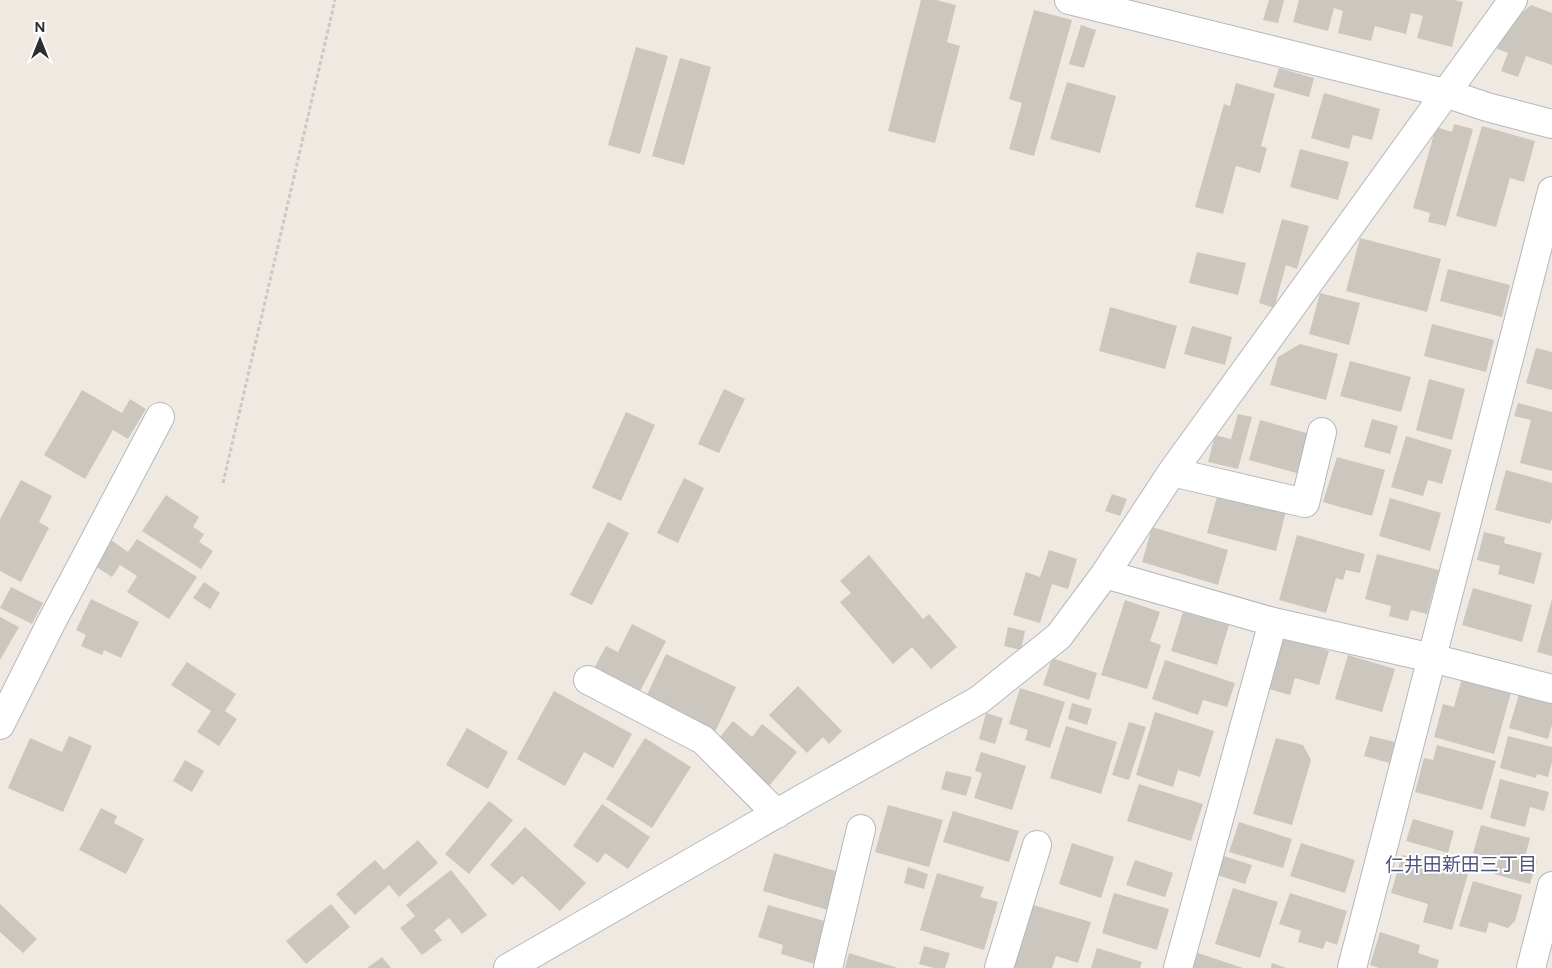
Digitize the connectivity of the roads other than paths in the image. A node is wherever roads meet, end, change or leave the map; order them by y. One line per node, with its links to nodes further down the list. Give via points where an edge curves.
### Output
1 (1513, 0): 3 (street)
2 (1075, 1): 3 (street)
3 (1445, 94): 4 (street); 8 (street)
4 (1552, 124)
5 (1552, 191): 11 (street)
6 (160, 417): 14 (street)
7 (1322, 432): 8 (street, via 1306,503)
8 (1172, 472): 9 (street)
9 (1105, 574): 10 (street); 15 (street, via 1059,636 979,700)
10 (1273, 622): 11 (street); 22 (street)
11 (1432, 658): 13 (street); 23 (street)
12 (588, 680): 15 (street, via 703,740)
13 (1552, 689)
14 (0, 725)
15 (777, 814): 19 (street)
16 (861, 829): 20 (street)
17 (1037, 845): 21 (street)
18 (1552, 886): 24 (street)
19 (514, 967)
20 (828, 968)
21 (999, 968)
22 (1178, 968)
23 (1352, 968)
24 (1531, 968)

